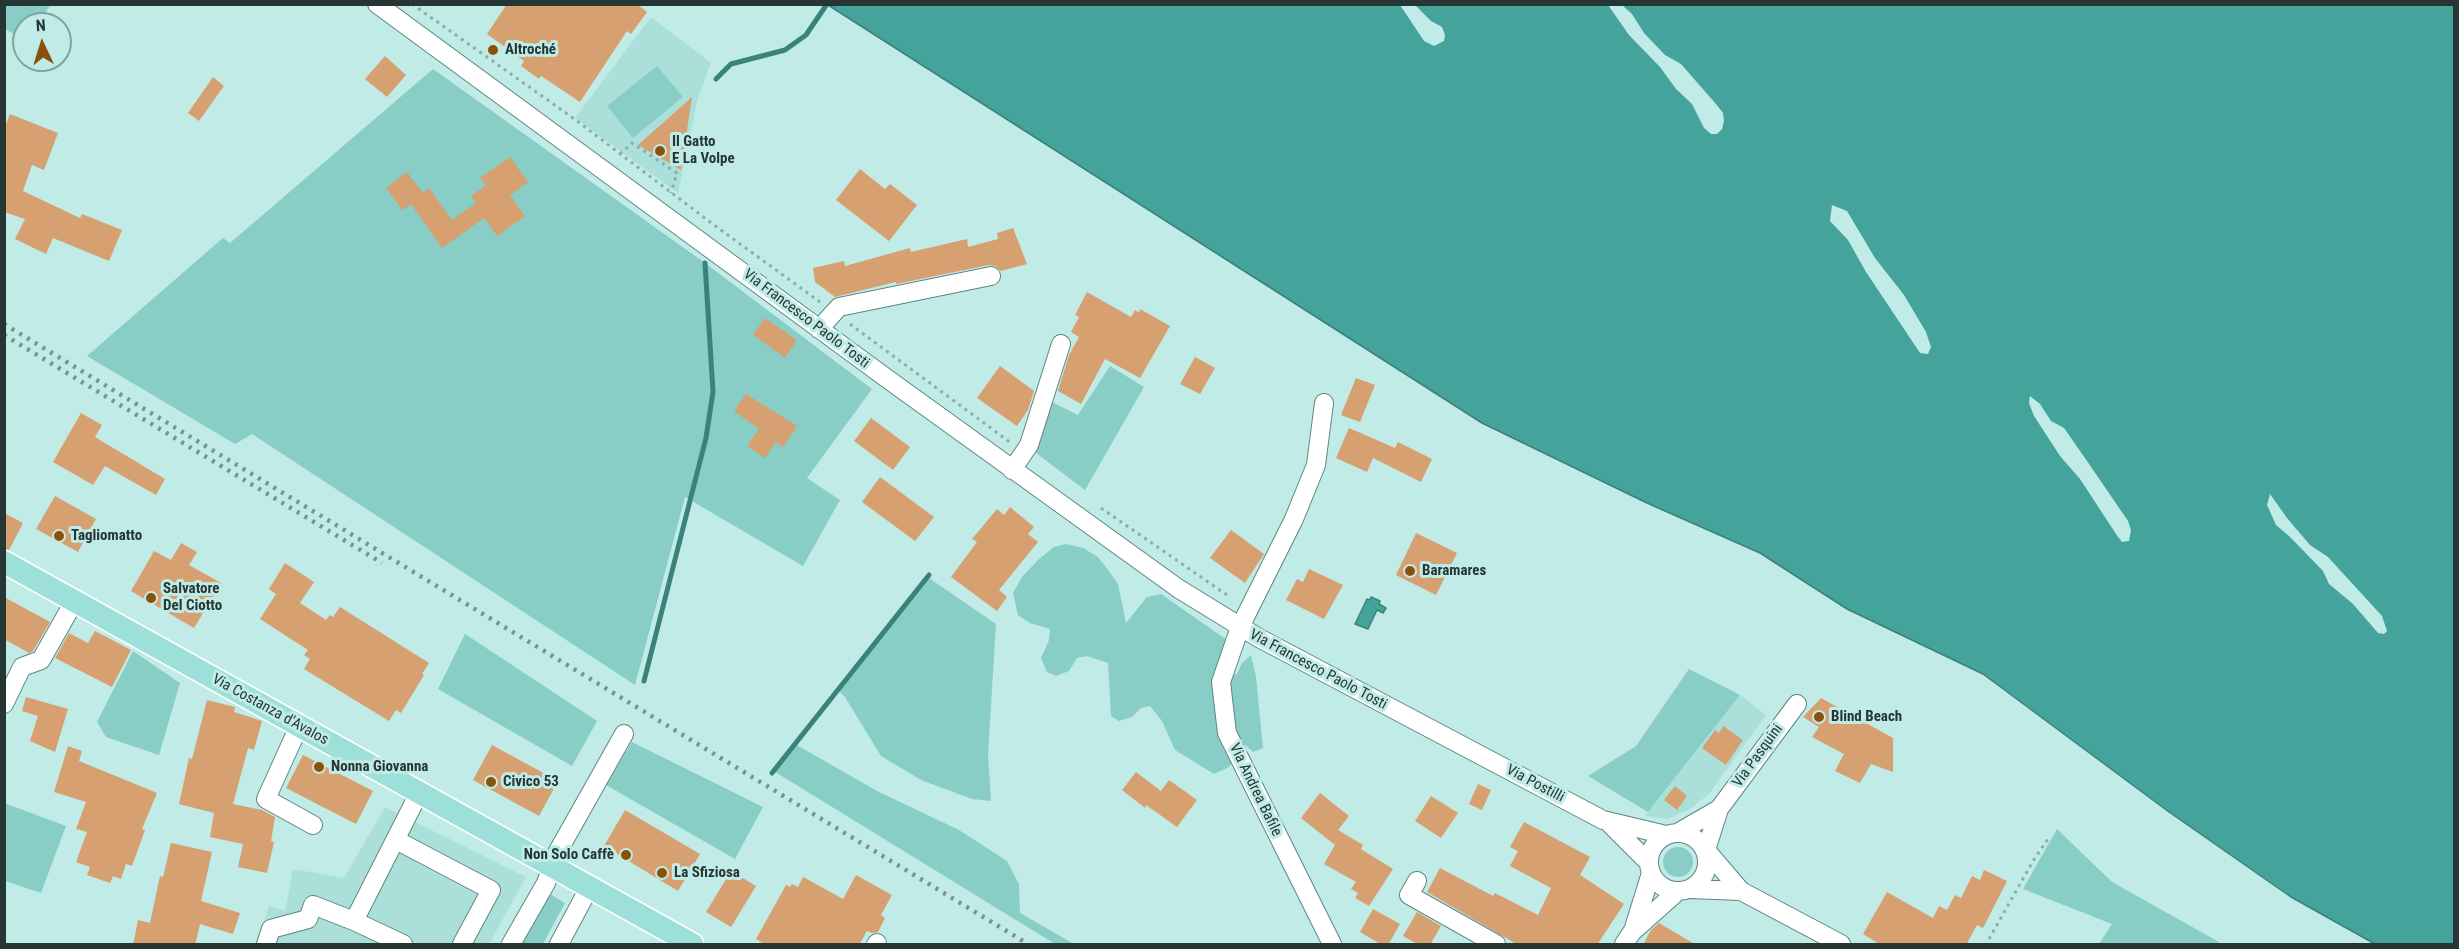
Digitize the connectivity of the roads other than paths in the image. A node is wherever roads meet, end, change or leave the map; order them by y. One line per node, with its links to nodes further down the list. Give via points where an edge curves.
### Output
1 (377, 4): 3 (street, Via Francesco Paolo Tosti)
2 (991, 276): 3 (street, via 839,307)
3 (819, 329): 6 (street, Via Francesco Paolo Tosti)
4 (1061, 344): 6 (street, via 1035,428)
5 (1324, 403): 9 (street, Via Francesco Paolo Tosti, via 1316,465 1294,519)
6 (1012, 470): 9 (street, Via Francesco Paolo Tosti, via 1179,589)
7 (4, 562): 8 (main road, Via Costanza d'Avalos)
8 (75, 600): 10 (street, via 41,660 22,667); 12 (main road, Via Costanza d'Avalos)
9 (1240, 627): 14 (street, Via Francesco Paolo Tosti); 36 (street, Via Andrea Bafile, via 1221,682 1227,733)
10 (4, 704)
11 (1797, 704): 16 (street, Via Pasquini)
12 (299, 726): 15 (main road, Via Costanza d'Avalos); 18 (street, via 266,799)
13 (624, 734): 22 (street, via 556,853)
14 (1461, 745): 17 (street, Via Postilli)
15 (419, 793): 20 (street); 22 (main road, Via Costanza d'Avalos)
16 (1719, 809): 19 (street, Via Pasquini); 21 (street, Via Pasquini)
17 (1608, 822): 19 (street, Via Postilli); 23 (street, Via Postilli)
18 (313, 825)
19 (1672, 833): 21 (street, via 1695,837); 23 (street, via 1653,845)
20 (396, 840): 28 (street); 32 (street, via 491,890)
21 (1706, 850): 26 (street, via 1704,877); 27 (street)
22 (553, 867): 25 (main road, Via Costanza d'Avalos); 33 (street)
23 (1650, 867): 26 (street, via 1661,886); 29 (street)
24 (1417, 881): 37 (street, via 1409,895)
25 (590, 888): 34 (street); 35 (main road, Via Costanza d'Avalos)
26 (1684, 890): 27 (street); 29 (street)
27 (1741, 891): 38 (street)
28 (354, 921): 30 (street, via 313,905 308,919 271,929); 31 (street)
29 (1628, 938)
30 (266, 945)
31 (403, 945)
32 (462, 945)
33 (511, 945)
34 (559, 945)
35 (692, 945)
36 (1332, 945)
37 (1496, 945)
38 (1840, 945)

